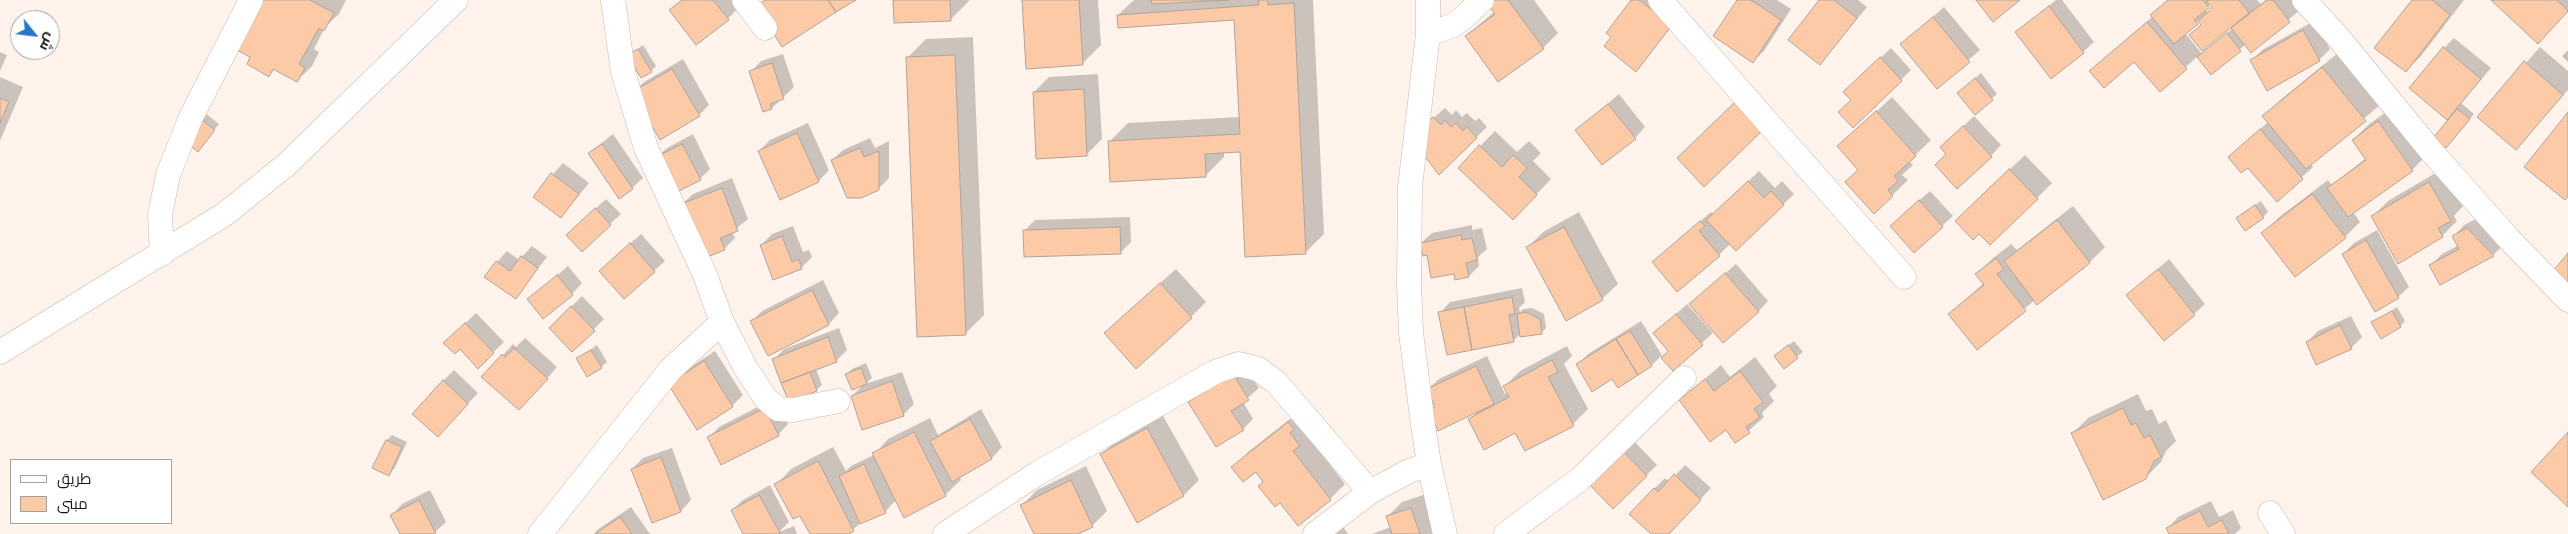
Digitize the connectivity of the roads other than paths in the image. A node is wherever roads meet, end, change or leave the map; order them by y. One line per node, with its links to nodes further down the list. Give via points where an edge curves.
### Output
1 (250, 0): 11 (street, via 191,117 168,175 160,216)
2 (456, 0): 11 (street, via 286,165 225,214)
3 (613, 0): 14 (street, via 624,72 646,148 705,275)
4 (744, 0): 9 (street)
5 (1428, 0): 10 (street)
6 (1482, 0): 10 (street, via 1452,26)
7 (1660, 0): 12 (street)
8 (2304, 0): 13 (street, via 2431,151)
9 (765, 28)
10 (1428, 34): 18 (street, via 1414,139 1408,236 1412,333)
11 (162, 254): 15 (street)
12 (1904, 277)
13 (2568, 300)
14 (722, 322): 17 (street, via 757,388 778,409 793,410); 21 (street, via 670,370)
15 (0, 352)
16 (1684, 378): 25 (street, via 1580,478)
17 (838, 400)
18 (1429, 464): 19 (street); 24 (street)
19 (1370, 492): 22 (street, via 1276,382 1258,369 1238,364 1215,372 1038,473); 23 (street)
20 (2270, 513): 26 (street)
21 (540, 534)
22 (945, 534)
23 (1315, 534)
24 (1445, 534)
25 (1506, 534)
26 (2283, 534)

